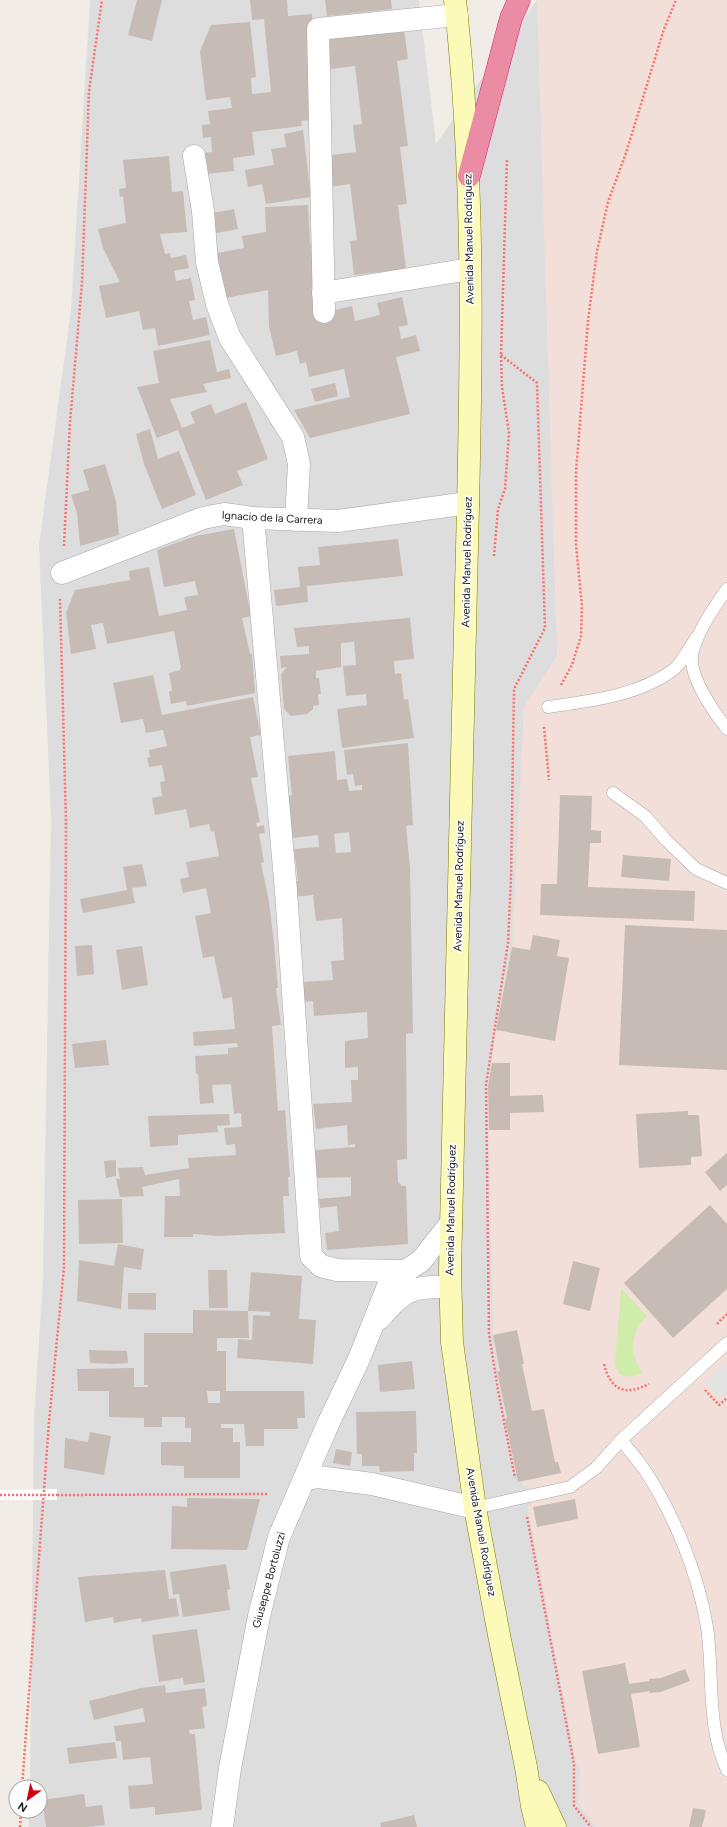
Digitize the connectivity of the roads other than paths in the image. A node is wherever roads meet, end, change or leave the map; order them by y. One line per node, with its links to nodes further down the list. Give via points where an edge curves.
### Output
1 (519, 0): 4 (highway, via 511,18)
2 (456, 7): 4 (main road, Avenida Manuel Rodríguez); 5 (street, via 318,29 323,302)
3 (194, 156): 8 (street, via 203,211 207,262 217,304 230,338 293,437 299,464)
4 (469, 176): 5 (main road, Avenida Manuel Rodríguez)
5 (470, 269): 6 (main road, Avenida Manuel Rodríguez)
6 (468, 503): 8 (street, Ignacio de la Carrera, via 338,521); 16 (main road, Avenida Manuel Rodríguez)
7 (253, 518): 8 (street, Ignacio de la Carrera); 9 (street, Ignacio de la Carrera, via 224,514 203,518); 17 (street, via 285,883 311,1256 321,1266 337,1270)
8 (296, 520)
9 (62, 572)
10 (727, 589): 11 (lane)
11 (696, 638): 12 (lane, via 674,670 643,686 596,701); 13 (lane, via 692,663 700,688)
12 (548, 707)
13 (727, 729)
14 (613, 793): 15 (lane, via 645,816 696,869)
15 (727, 883)
16 (451, 1223): 17 (street, via 421,1261); 18 (main road, Avenida Manuel Rodríguez)
17 (407, 1270): 19 (street, via 388,1286)
18 (450, 1287): 19 (street, via 430,1286 410,1290 394,1301); 23 (main road, Avenida Manuel Rodríguez, via 452,1342)
19 (374, 1326): 22 (street, Giuseppe Bortoluzzi)
20 (727, 1343): 21 (lane)
21 (622, 1440): 23 (lane, via 596,1468 570,1487); 25 (lane, via 644,1469 667,1508 683,1543 698,1588 707,1626 713,1722 720,1755)
22 (301, 1487): 23 (street, via 318,1477 372,1484); 26 (street, Giuseppe Bortoluzzi, via 279,1537 259,1616 230,1768)
23 (475, 1508): 24 (main road, Avenida Manuel Rodríguez)
24 (526, 1767): 27 (main road, Avenida Manuel Rodríguez); 28 (main road, Avenida Manuel Rodríguez)
25 (727, 1770)
26 (222, 1827)
27 (537, 1827)
28 (555, 1827)

